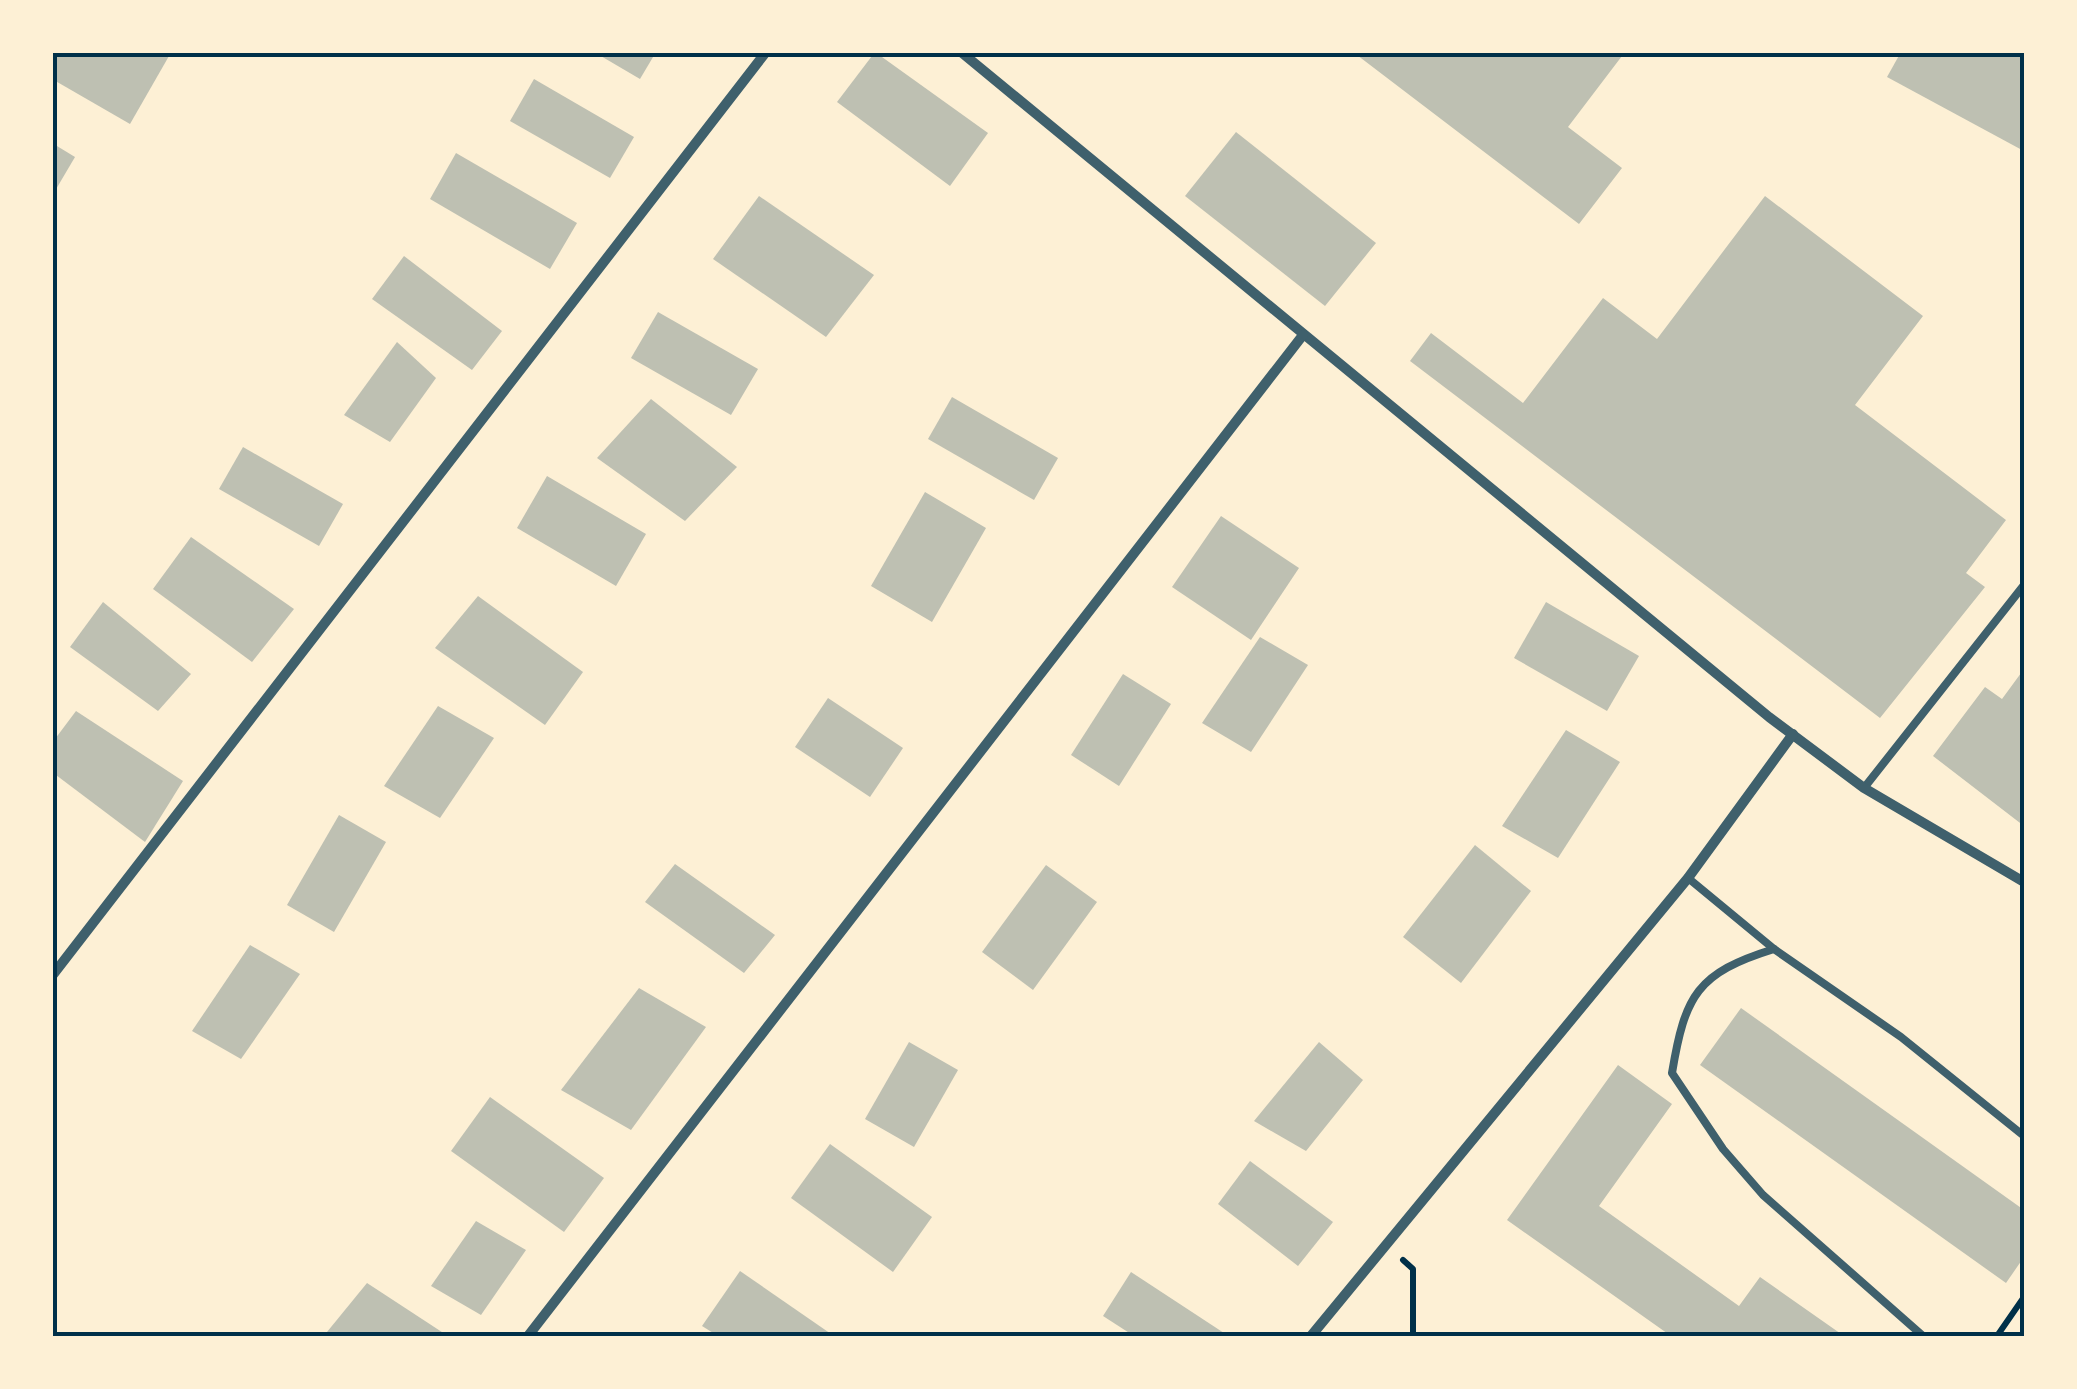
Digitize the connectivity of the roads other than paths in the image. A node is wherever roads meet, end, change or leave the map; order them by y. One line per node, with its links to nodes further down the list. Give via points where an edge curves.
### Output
1 (766, 52): 10 (street)
2 (961, 52): 3 (street)
3 (1303, 335): 5 (street); 12 (street)
4 (2024, 584): 6 (lane)
5 (1792, 734): 6 (street); 7 (street)
6 (1864, 788): 8 (street)
7 (1688, 878): 9 (lane); 13 (street)
8 (2024, 882)
9 (1774, 949): 11 (lane, via 1901,1037); 14 (lane, via 1723,965 1682,1015 1672,1073 1722,1149 1763,1196)
10 (52, 976)
11 (2024, 1136)
12 (528, 1336)
13 (1310, 1336)
14 (1923, 1336)

